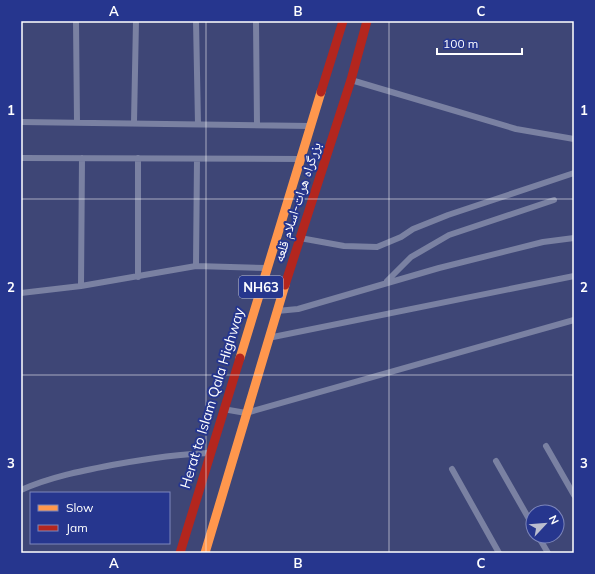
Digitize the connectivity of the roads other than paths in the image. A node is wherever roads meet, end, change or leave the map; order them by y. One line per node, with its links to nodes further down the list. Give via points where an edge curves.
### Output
1 (76, 21): 9 (street)
2 (136, 21): 10 (street)
3 (196, 21): 11 (street)
4 (256, 21): 12 (street)
5 (343, 21): 13 (highway, Herat to Islam Qala Highway / NH63)
6 (367, 21): 7 (highway, بزرگراه هرات-اسلام قلعه / NH63)
7 (351, 80): 14 (street, via 516,129); 22 (highway, بزرگراه هرات-اسلام قلعه / NH63)
8 (21, 122): 9 (street)
9 (77, 122): 10 (street)
10 (134, 122): 11 (street)
11 (198, 124): 12 (street)
12 (257, 125): 13 (street)
13 (312, 126): 19 (highway, Herat to Islam Qala Highway / NH63)
14 (574, 139)
15 (21, 158): 16 (street)
16 (82, 158): 17 (street); 29 (street)
17 (138, 158): 18 (street); 27 (street)
18 (197, 159): 19 (street); 24 (street)
19 (301, 159): 25 (highway, Herat to Islam Qala Highway / NH63)
20 (574, 173): 22 (street, via 448,215 377,247 344,246)
21 (554, 200): 28 (street, via 449,235 411,257)
22 (300, 238): 31 (highway, بزرگراه هرات-اسلام قلعه / NH63)
23 (574, 238): 28 (street, via 543,242)
24 (196, 266): 25 (street); 27 (street)
25 (267, 268): 34 (highway, Herat to Islam Qala Highway / NH63)
26 (574, 276): 33 (street)
27 (138, 277): 29 (street)
28 (386, 282): 31 (street, via 298,309)
29 (81, 286): 30 (street)
30 (21, 293)
31 (277, 311): 33 (highway, بزرگراه هرات-اسلام قلعه / NH63)
32 (574, 320): 35 (street)
33 (268, 338): 35 (highway, بزرگراه هرات-اسلام قلعه / NH63)
34 (222, 409): 35 (street); 37 (highway, Herat to Islam Qala Highway / NH63)
35 (246, 413): 45 (highway, بزرگراه هرات-اسلام قلعه / NH63)
36 (546, 446): 41 (street)
37 (209, 453): 40 (street, via 172,454 82,471); 44 (highway, Herat to Islam Qala Highway / NH63)
38 (496, 461): 42 (street)
39 (452, 469): 46 (street)
40 (21, 490)
41 (574, 496)
42 (525, 512)
43 (543, 544): 47 (street)
44 (180, 553)
45 (205, 553)
46 (499, 553)
47 (548, 553)

